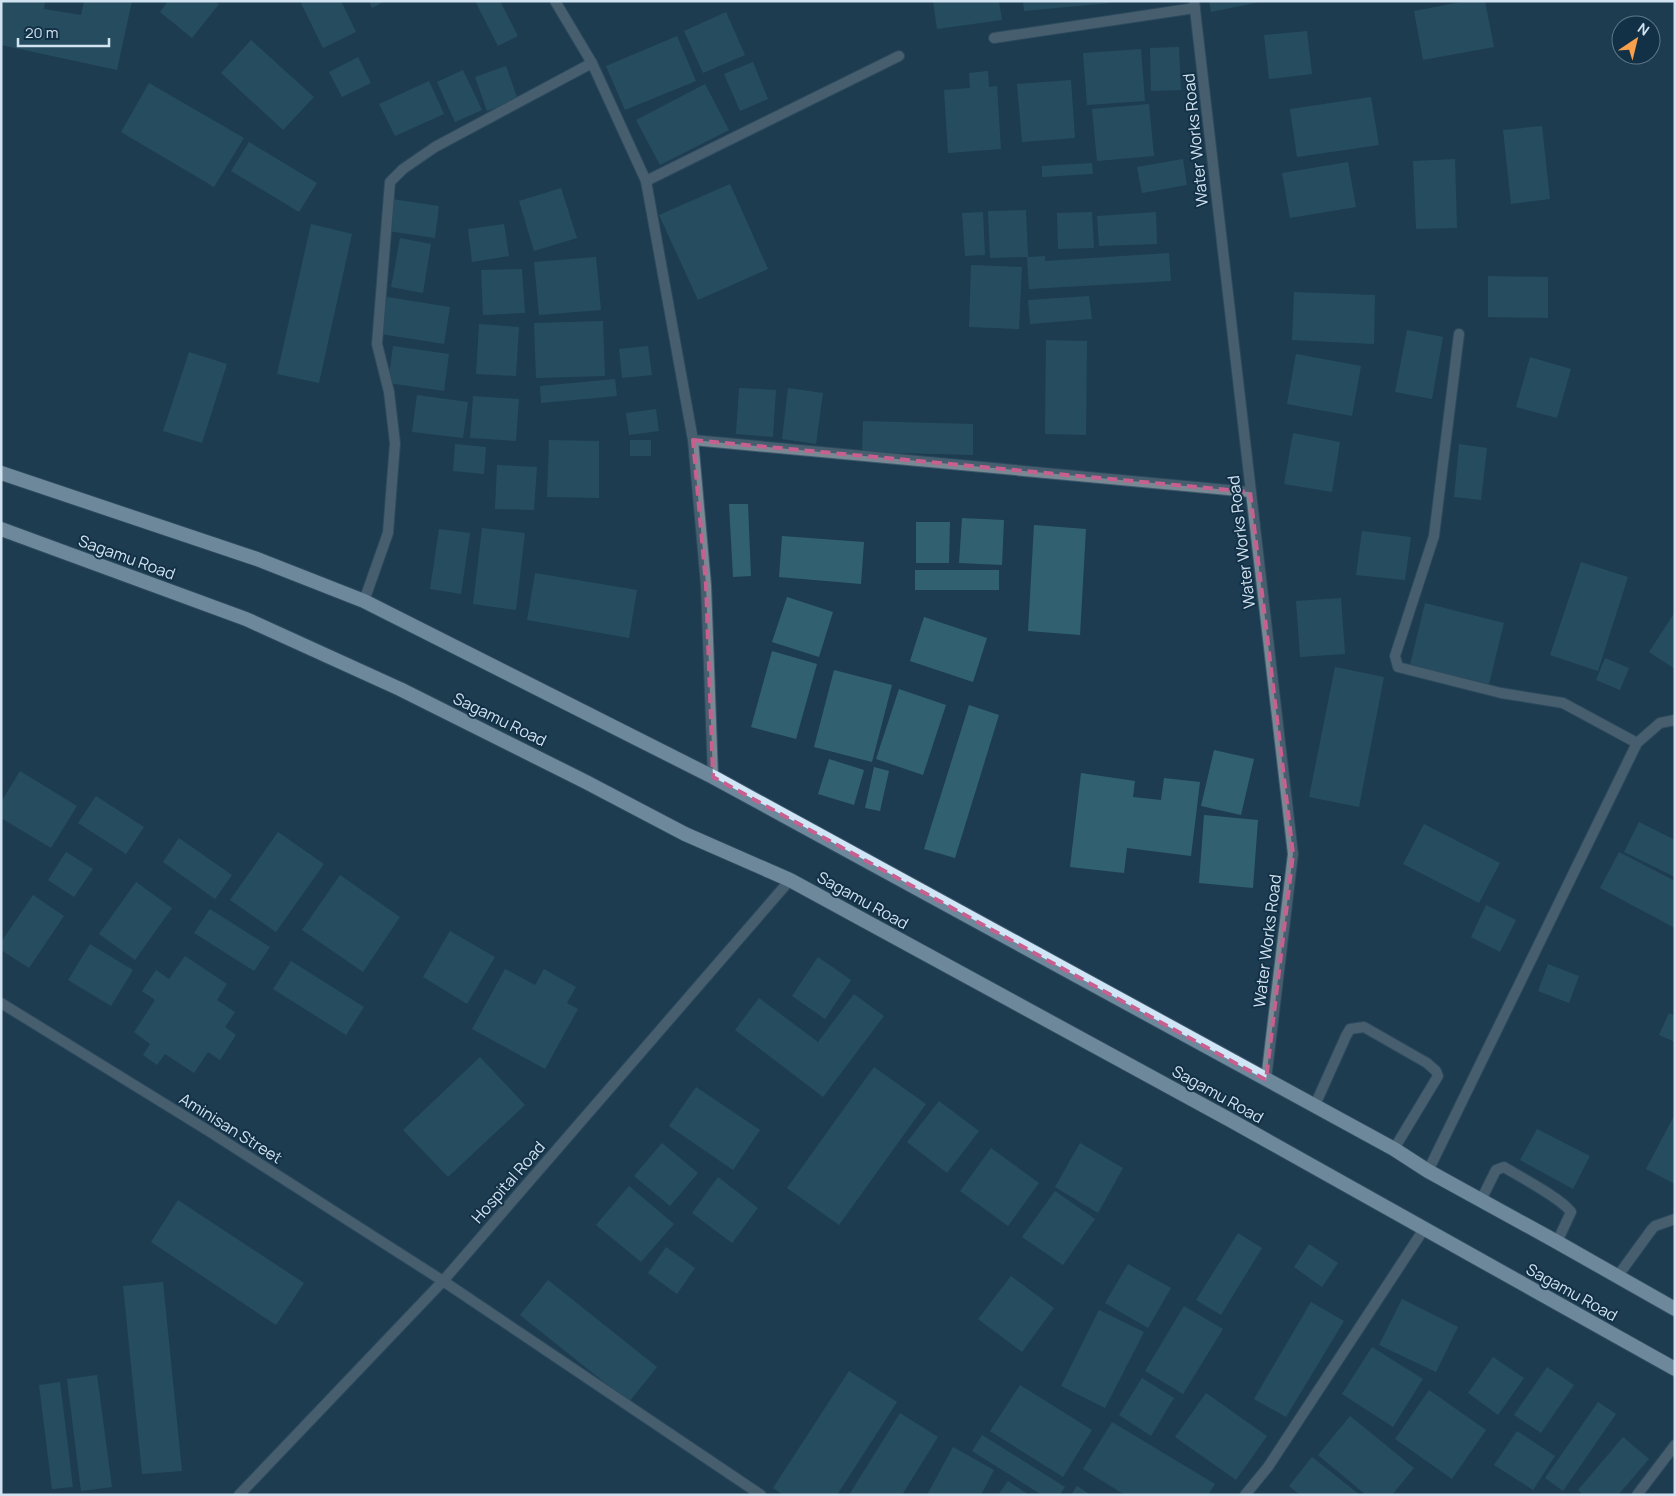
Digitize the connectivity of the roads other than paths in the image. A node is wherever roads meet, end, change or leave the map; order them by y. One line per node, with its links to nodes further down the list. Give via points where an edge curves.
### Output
1 (555, 1): 5 (street)
2 (1194, 5): 3 (street); 10 (street, Water Works Road)
3 (994, 38)
4 (899, 56): 6 (street)
5 (592, 63): 6 (street); 12 (street, via 435,146 390,182 377,344 389,392 394,443 388,533)
6 (646, 181): 8 (street)
7 (1459, 334): 14 (street, via 1434,536 1395,656 1398,667 1501,693 1563,702)
8 (693, 440): 10 (street); 15 (street, via 706,585)
9 (1, 473): 12 (highway, via 257,559)
10 (1250, 492): 18 (street, Water Works Road, via 1292,854)
11 (1, 529): 16 (highway, Sagamu Road, via 256,624 400,689 685,834)
12 (364, 601): 15 (highway)
13 (1675, 720): 14 (street, via 1660,723)
14 (1637, 743): 21 (street)
15 (713, 777): 18 (highway)
16 (790, 880): 24 (highway, Sagamu Road); 27 (street, Hospital Road)
17 (1, 1003): 27 (street, Aminisan Street)
18 (1266, 1080): 19 (highway)
19 (1315, 1105): 20 (highway); 20 (street, via 1350,1029 1364,1027 1427,1063 1438,1076)
20 (1394, 1149): 21 (highway)
21 (1428, 1171): 22 (highway)
22 (1480, 1200): 25 (highway); 25 (street, via 1496,1170 1504,1167 1571,1212)
23 (1675, 1220): 26 (street, via 1655,1226)
24 (1424, 1229): 29 (highway, Sagamu Road); 33 (street, via 1268,1467)
25 (1558, 1242): 26 (highway)
26 (1617, 1277): 28 (highway)
27 (443, 1281): 31 (street, Hospital Road); 32 (street, Aminisan Street)
28 (1675, 1309)
29 (1675, 1369)
30 (1675, 1445): 34 (street)
31 (239, 1495)
32 (761, 1495)
33 (1245, 1495)
34 (1637, 1495)

